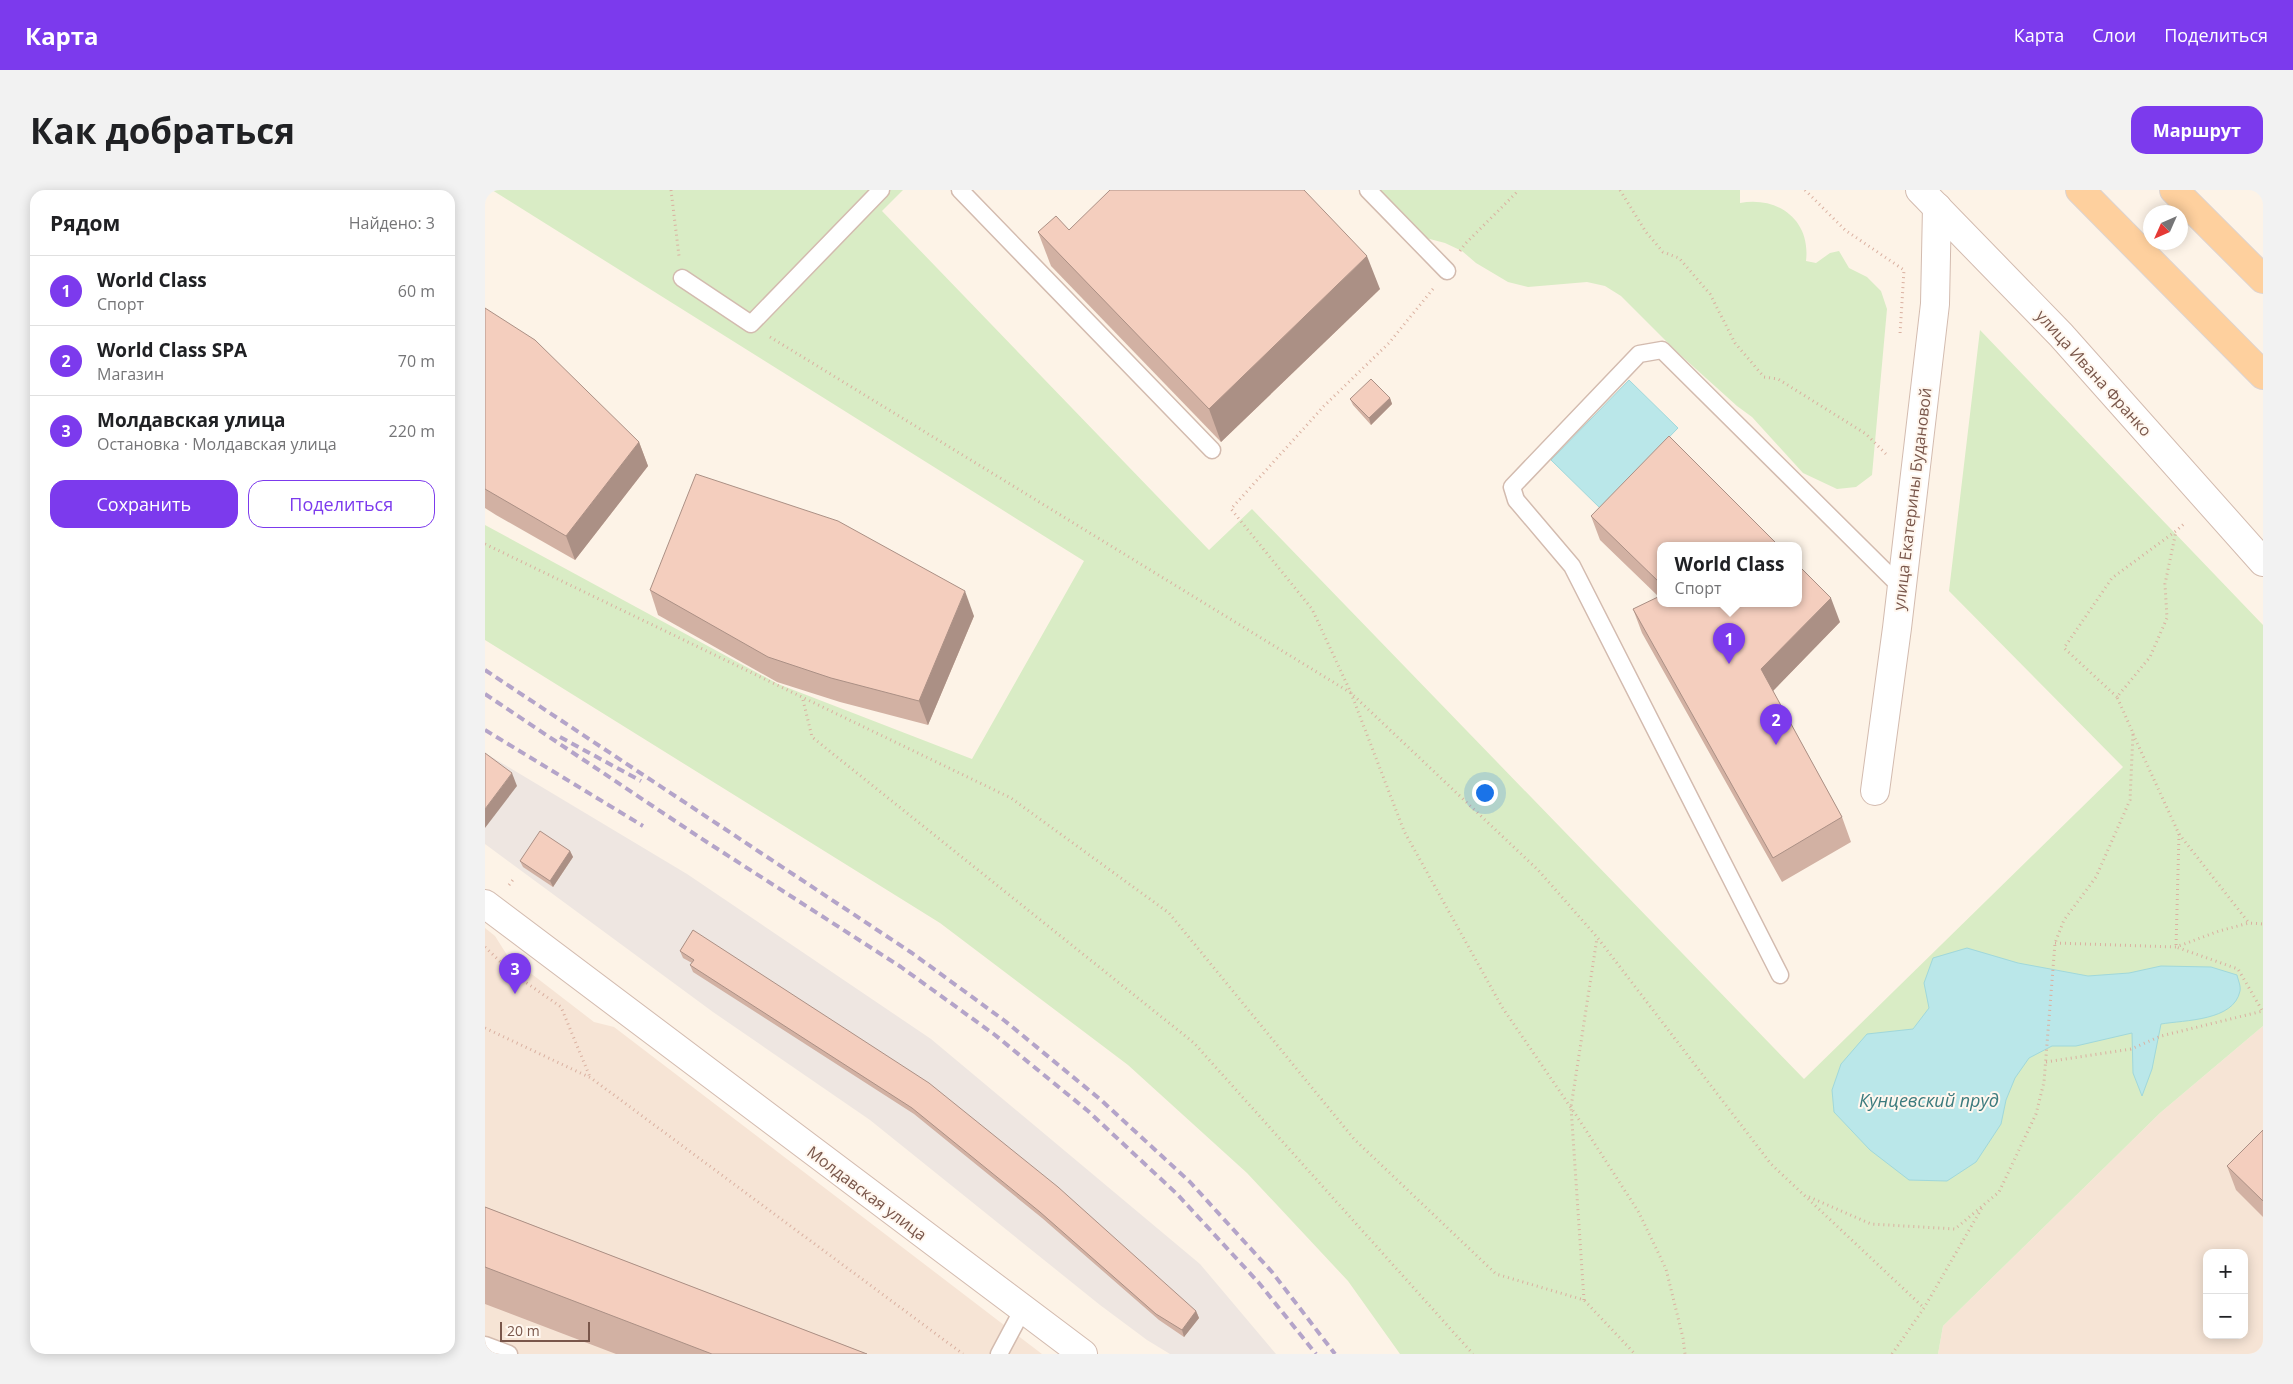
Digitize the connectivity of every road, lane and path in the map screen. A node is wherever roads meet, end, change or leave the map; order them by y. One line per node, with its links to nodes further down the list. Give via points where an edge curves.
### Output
1 (671, 190): 13 (path)
2 (881, 190): 15 (lane)
3 (960, 190): 18 (lane)
4 (1368, 190): 12 (lane)
5 (1519, 190): 11 (path)
6 (1620, 190): 19 (path, via 1646,232 1663,252 1679,258 1710,294 1735,343 1764,377 1779,379 1866,434 1891,460)
7 (1805, 190): 16 (path, via 1845,230 1904,270)
8 (2080, 190): 17 (main road)
9 (2174, 190): 14 (main road)
10 (1929, 198): 23 (street, улица Ивана Франко, via 2061,335); 24 (street, улица Екатерины Будановой, via 1935,304)
11 (1465, 244)
12 (1447, 271): 25 (path, via 1389,343 1324,406 1231,508 1312,609)
13 (682, 278): 15 (lane)
14 (2263, 278)
15 (751, 324): 25 (path)
16 (1900, 337)
17 (2263, 375)
18 (1212, 450)
19 (1892, 450)
20 (2186, 522): 21 (path)
21 (2176, 531): 26 (path, via 2165,584 2167,618 2150,657); 26 (path, via 2112,578 2064,648)
22 (485, 544): 27 (path)
23 (2263, 562)
24 (1902, 588): 29 (street, улица Екатерины Будановой); 38 (lane, via 1662,350 1639,354 1512,487 1516,500 1572,566)
25 (1351, 693): 34 (path, via 1538,870); 43 (path, via 1404,831 1502,1007)
26 (2117, 697): 28 (path)
27 (803, 699): 46 (path, via 1011,798 1169,913 1354,1139 1496,1274); 54 (path, via 812,737 1194,1043)
28 (2133, 733): 30 (path); 35 (path, via 2130,800 2096,877 2064,920)
29 (1875, 791)
30 (2179, 834): 32 (path); 37 (path)
31 (485, 904): 48 (street, Молдавская улица)
32 (2249, 924): 33 (path); 37 (path, via 2219,931)
33 (2263, 924)
34 (1597, 938): 43 (path); 44 (path, via 1771,1164)
35 (2055, 943): 37 (path); 41 (path)
36 (485, 947): 42 (path, via 511,972 561,1008)
37 (2176, 948): 39 (path, via 2238,970)
38 (1780, 975)
39 (2263, 1012): 41 (path, via 2161,1036 2131,1049)
40 (485, 1028): 42 (path)
41 (2046, 1062): 45 (path, via 2036,1114 1999,1192)
42 (591, 1078): 51 (path)
43 (1571, 1107): 46 (path); 56 (path, via 1638,1211 1666,1270)
44 (1806, 1196): 45 (path, via 1871,1224 1955,1229); 47 (path)
45 (1985, 1204): 47 (path)
46 (1584, 1300): 55 (path)
47 (1924, 1308): 57 (path)
48 (1023, 1309): 52 (lane); 53 (street, Молдавская улица)
49 (485, 1345): 50 (lane)
50 (509, 1354)
51 (963, 1354)
52 (999, 1354)
53 (1083, 1354)
54 (1473, 1354)
55 (1635, 1354)
56 (1685, 1354)
57 (1892, 1354)

